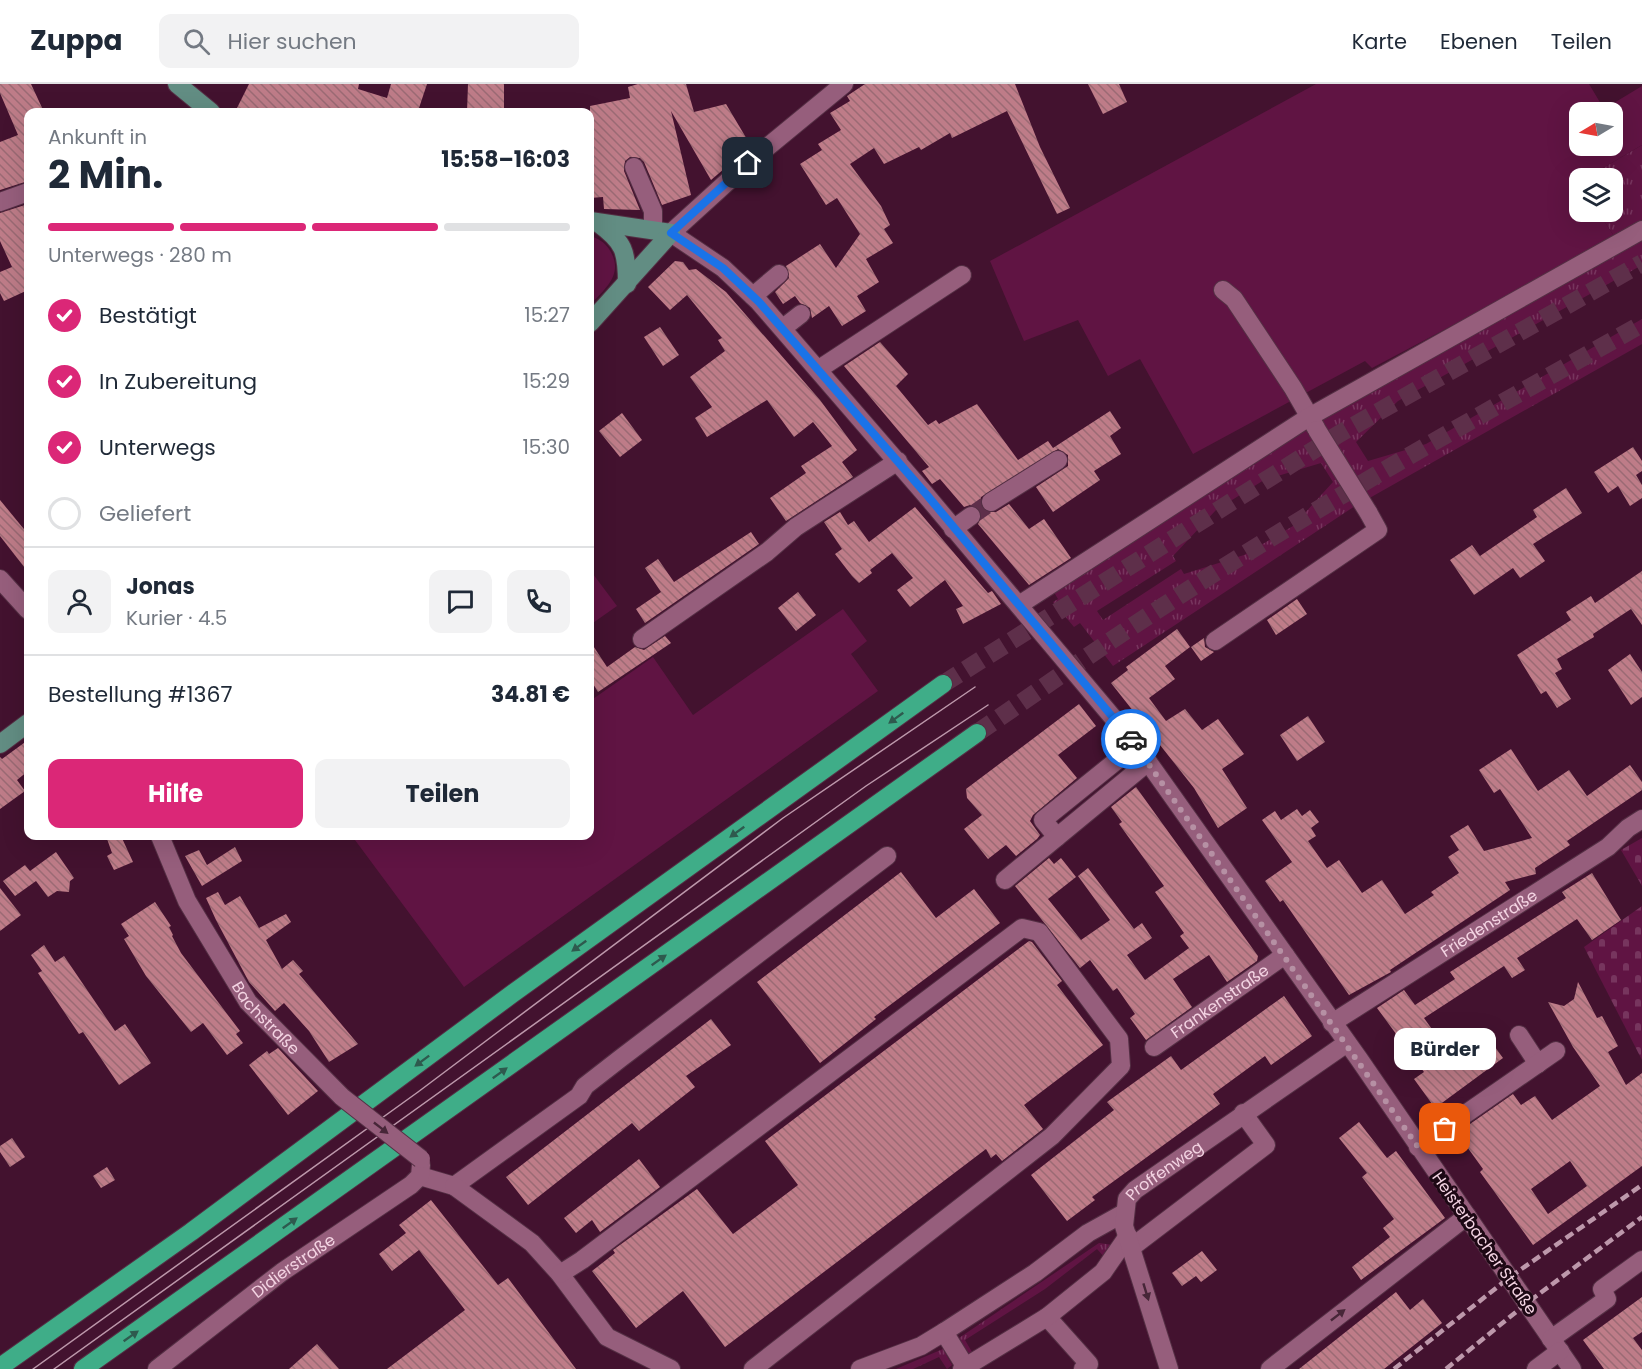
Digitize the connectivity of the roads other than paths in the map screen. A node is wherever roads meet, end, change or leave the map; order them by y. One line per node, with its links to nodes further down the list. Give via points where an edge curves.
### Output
1 (177, 84): 4 (main road)
2 (844, 84): 3 (street)
3 (823, 90): 11 (street, via 752,167)
4 (202, 108)
5 (634, 166): 11 (street)
6 (24, 193): 7 (street)
7 (0, 202)
8 (594, 222): 11 (main road, Heisterbacher Straße)
9 (594, 223): 14 (main road, Heisterbacher Straße, via 618,238 626,254)
10 (1642, 230): 21 (street)
11 (662, 232): 14 (main road); 16 (street, Heisterbacher Straße, via 723,268)
12 (778, 274): 16 (street)
13 (962, 275): 20 (street)
14 (627, 284): 18 (main road)
15 (1224, 290): 21 (street, via 1234,298)
16 (753, 296): 19 (street, Heisterbacher Straße)
17 (801, 314): 19 (street)
18 (594, 319)
19 (783, 328): 20 (street, Heisterbacher Straße)
20 (819, 369): 23 (street, Heisterbacher Straße)
21 (1313, 424): 28 (street); 31 (street, bridge, via 1378,530)
22 (1058, 460): 24 (street)
23 (898, 461): 26 (street, Heisterbacher Straße); 30 (street, via 796,527 767,552)
24 (991, 502)
25 (972, 516): 26 (street)
26 (953, 529): 28 (street, Heisterbacher Straße)
27 (0, 579): 29 (street)
28 (1019, 605): 36 (street, Heisterbacher Straße)
29 (24, 606)
30 (642, 639)
31 (1215, 641)
32 (943, 684): 62 (highway, one-way to 62)
33 (24, 726): 35 (main road)
34 (977, 733): 64 (highway, one-way to 34)
35 (0, 744)
36 (1136, 745): 37 (street, Heisterbacher Straße); 39 (street, via 1043,820)
37 (1148, 762): 39 (street); 43 (street, Heisterbacher Straße)
38 (1642, 819): 44 (street, Friedenstraße, via 1608,847)
39 (1057, 837): 42 (street)
40 (162, 840): 52 (street, Bachstraße, one-way to 52, bridge, via 187,900 248,1002 342,1097)
41 (887, 856): 53 (street, via 585,1086 579,1096)
42 (1005, 880)
43 (1285, 955): 44 (street, Heisterbacher Straße); 47 (street, Frankenstraße)
44 (1332, 1023): 46 (street, Heisterbacher Straße)
45 (1519, 1035): 49 (street)
46 (1347, 1043): 50 (street, Proffenweg); 51 (street, Heisterbacher Straße)
47 (1155, 1047)
48 (1557, 1052): 49 (street)
49 (1538, 1064): 51 (street)
50 (1243, 1113): 54 (street, Proffenweg, via 1135,1190 1127,1199); 56 (street, via 1266,1145)
51 (1418, 1147): 55 (street, Heisterbacher Straße)
52 (421, 1168): 53 (street); 65 (street, Didierstraße)
53 (454, 1186): 58 (street, via 532,1242)
54 (1124, 1213): 56 (street, Proffenweg); 60 (street, via 1088,1233)
55 (1467, 1216): 61 (street, Heisterbacher Straße); 71 (street, one-way to 55)
56 (1130, 1241): 59 (street, via 1103,1272); 70 (street, Proffenweg, one-way to 70)
57 (1642, 1260): 61 (street, via 1602,1289 1607,1299)
58 (560, 1274): 66 (street, via 607,1337); 67 (street, via 1022,928 1039,932 1119,1039 1121,1066 1052,1136)
59 (1047, 1317): 63 (street); 69 (street, via 1089,1364)
60 (944, 1332): 63 (street); 68 (street, via 921,1346)
61 (1555, 1345): 72 (street); 73 (street, Heisterbacher Straße)
62 (0, 1367)
63 (964, 1368)
64 (83, 1369)
65 (157, 1369)
66 (671, 1369)
67 (753, 1369)
68 (861, 1369)
69 (1083, 1369)
70 (1169, 1369)
71 (1270, 1369)
72 (1536, 1369)
73 (1572, 1369)

